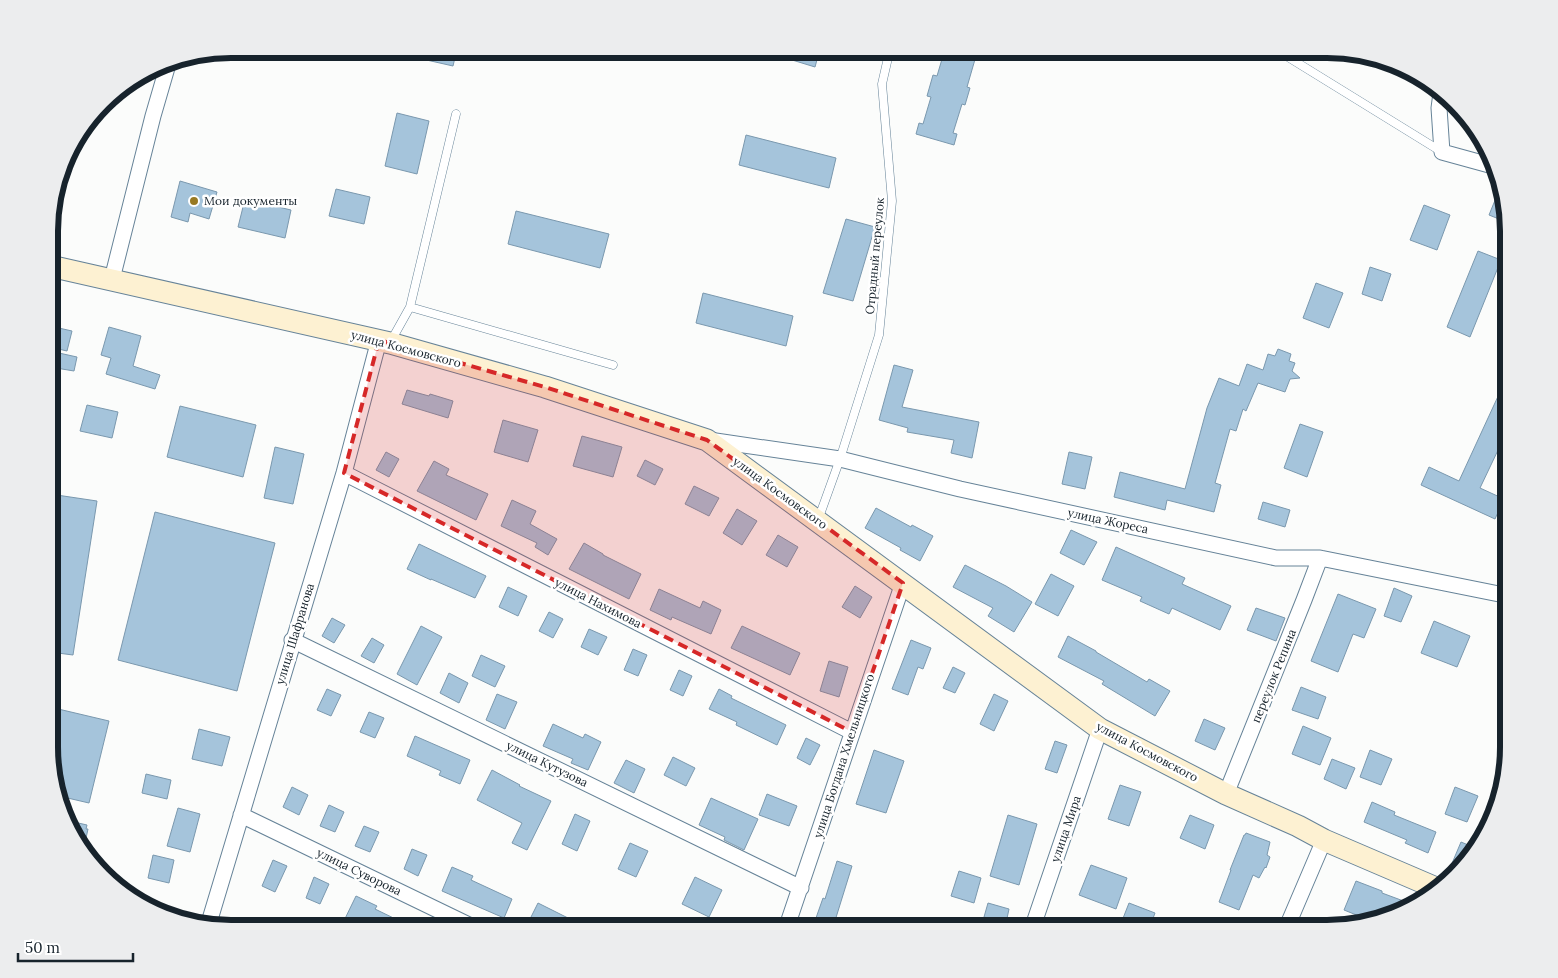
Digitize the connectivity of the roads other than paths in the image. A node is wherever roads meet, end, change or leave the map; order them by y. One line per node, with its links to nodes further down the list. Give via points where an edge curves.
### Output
1 (888, 58): 14 (lane, Отрадный переулок, via 882,84 892,200 879,335)
2 (1290, 58): 6 (lane)
3 (167, 70): 9 (street)
4 (1440, 99): 6 (street)
5 (456, 114): 10 (lane)
6 (1442, 152): 7 (street)
7 (1487, 164)
8 (58, 268): 9 (main road, улица Космовского)
9 (112, 279): 11 (main road, улица Космовского)
10 (410, 307): 11 (lane); 12 (lane)
11 (385, 341): 13 (main road, улица Космовского, via 545,387); 15 (street, улица Шафранова)
12 (613, 365)
13 (707, 440): 14 (street, улица Жореса); 16 (main road, улица Космовского)
14 (840, 459): 16 (lane, Отрадный переулок); 17 (street, улица Жореса, via 960,490 1276,558)
15 (344, 474): 20 (street, улица Шафранова); 22 (street, улица Нахимова)
16 (817, 521): 18 (main road, улица Космовского)
17 (1320, 558): 19 (street, улица Жореса); 23 (street, переулок Репина)
18 (903, 584): 21 (main road, улица Космовского); 22 (street, улица Богдана Хмельницкого)
19 (1500, 594)
20 (292, 640): 24 (street, улица Шафранова); 27 (street, улица Кутузова)
21 (1100, 729): 23 (main road, улица Космовского); 31 (street, улица Мира)
22 (852, 732): 27 (street, улица Богдана Хмельницкого)
23 (1226, 794): 25 (main road, улица Космовского)
24 (241, 815): 28 (street, улица Шафранова); 29 (street, улица Суворова)
25 (1324, 840): 26 (main road, улица Космовского); 32 (street)
26 (1431, 886)
27 (801, 888): 30 (street, улица Богдана Хмельницкого)
28 (210, 919)
29 (458, 920)
30 (789, 920)
31 (1035, 920)
32 (1290, 920)

